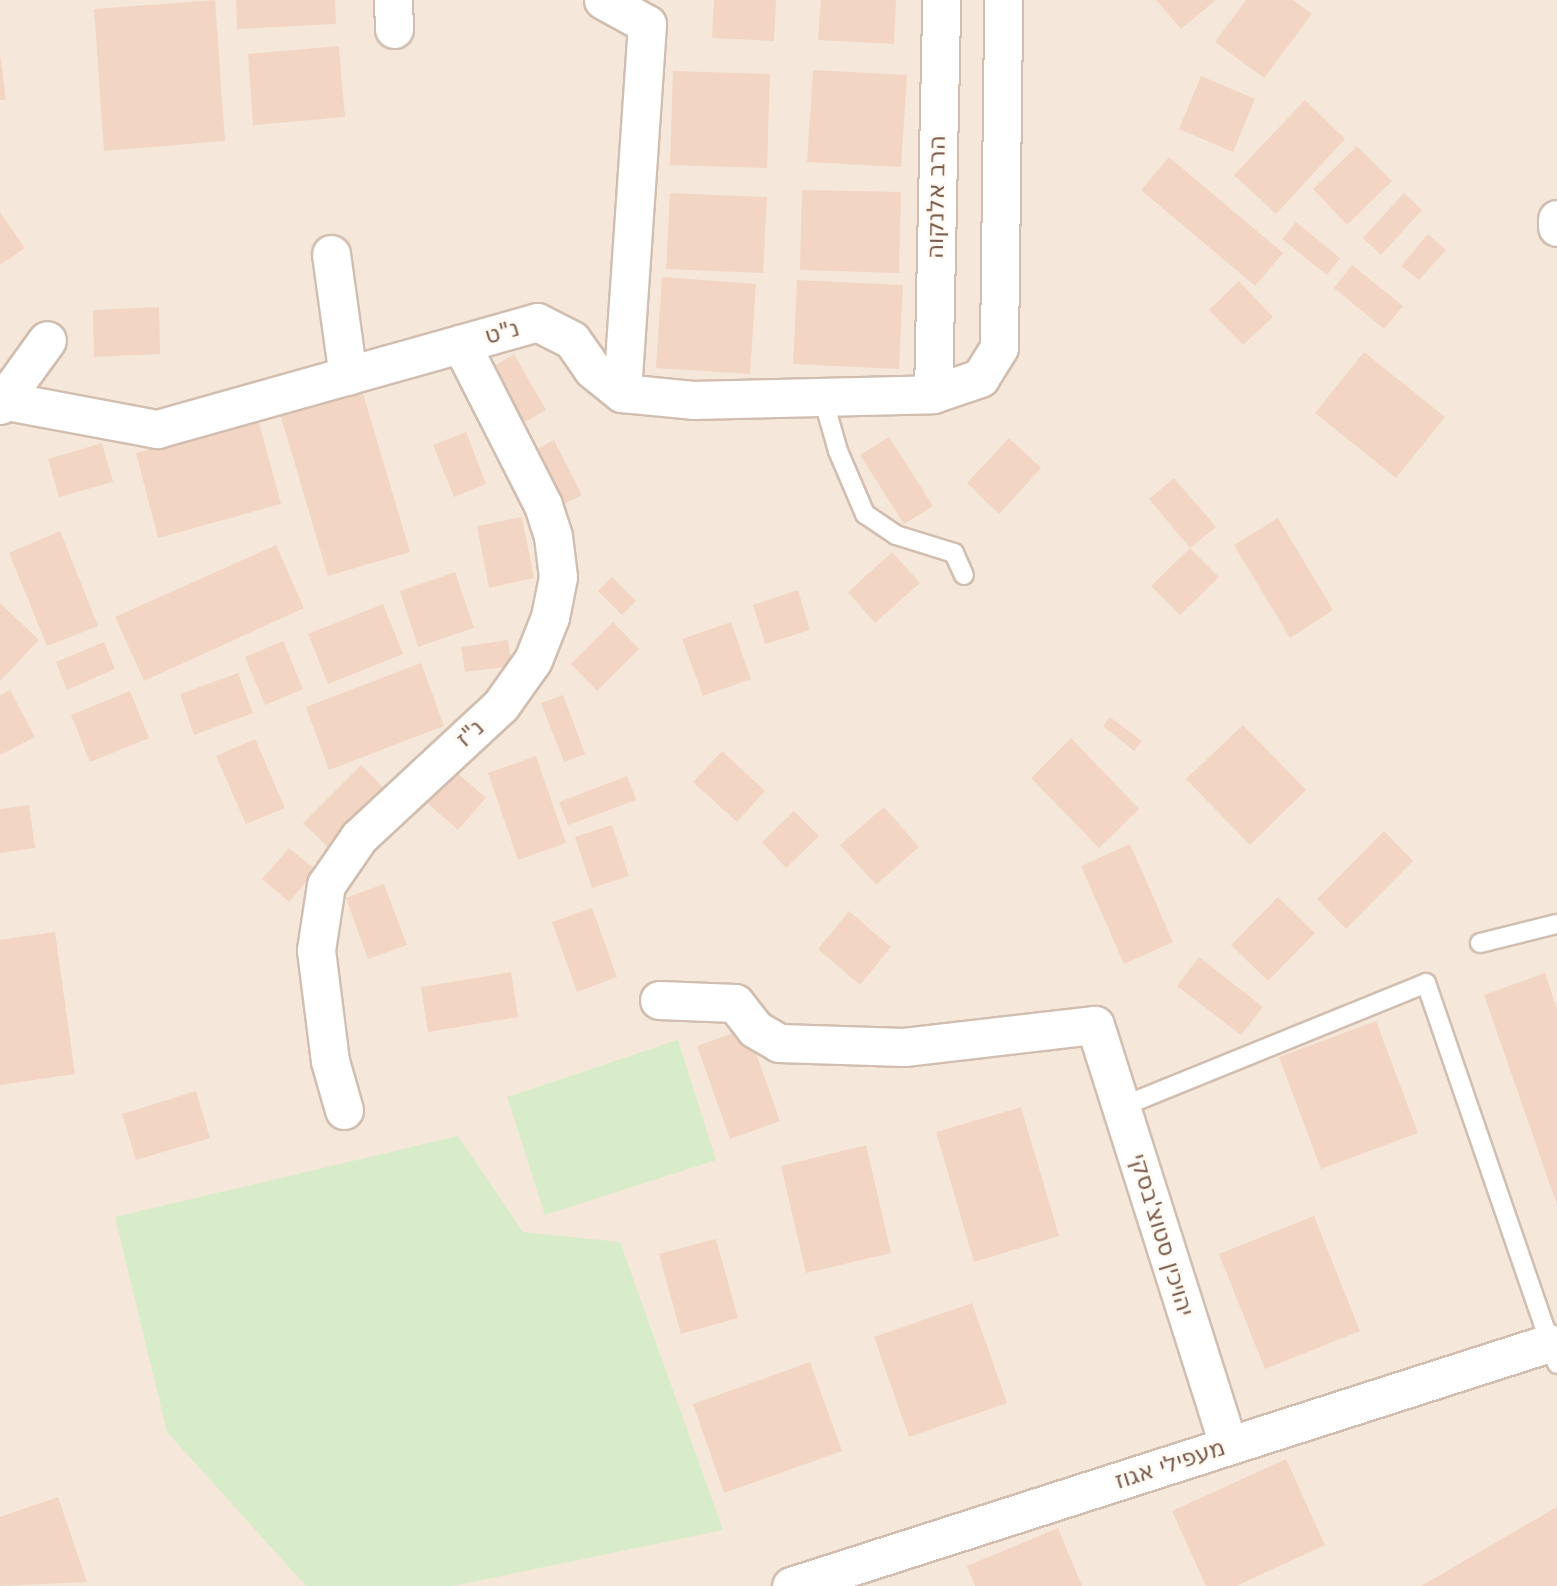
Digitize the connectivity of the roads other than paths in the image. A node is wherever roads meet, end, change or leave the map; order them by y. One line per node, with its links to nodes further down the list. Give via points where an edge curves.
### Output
1 (603, 0): 10 (street, via 647,24)
2 (941, 0): 11 (street, הרב אלנקוה)
3 (1003, 0): 11 (street, via 999,347 980,378)
4 (1557, 219): 5 (street)
5 (1557, 226)
6 (331, 254): 9 (street)
7 (47, 340): 13 (street)
8 (461, 344): 9 (street, נ"ט); 10 (street, נ"ט, via 537,322 547,325 572,340 592,369); 19 (street, נ"ז, via 542,505 554,536 558,577 550,617 533,660 501,705 359,837 326,885 316,950 330,1061)
9 (348, 376): 13 (street, נ"ט, via 157,429)
10 (622, 393): 12 (street, via 693,400)
11 (933, 394): 12 (street)
12 (823, 398): 14 (lane, via 838,452 864,514 896,535 954,553)
13 (4, 403)
14 (964, 575)
15 (1557, 925): 16 (lane)
16 (1480, 943)
17 (659, 1000): 18 (street, יהויכין סטוצ'בסקי, via 736,1003 755,1028 779,1043 904,1047 1096,1024)
18 (1121, 1107): 20 (lane, via 1426,984); 21 (street, יהויכין סטוצ'בסקי)
19 (344, 1110)
20 (1553, 1353): 21 (street, מעפילי אגוז)
21 (1228, 1445): 22 (street, מעפילי אגוז)
22 (791, 1586)

